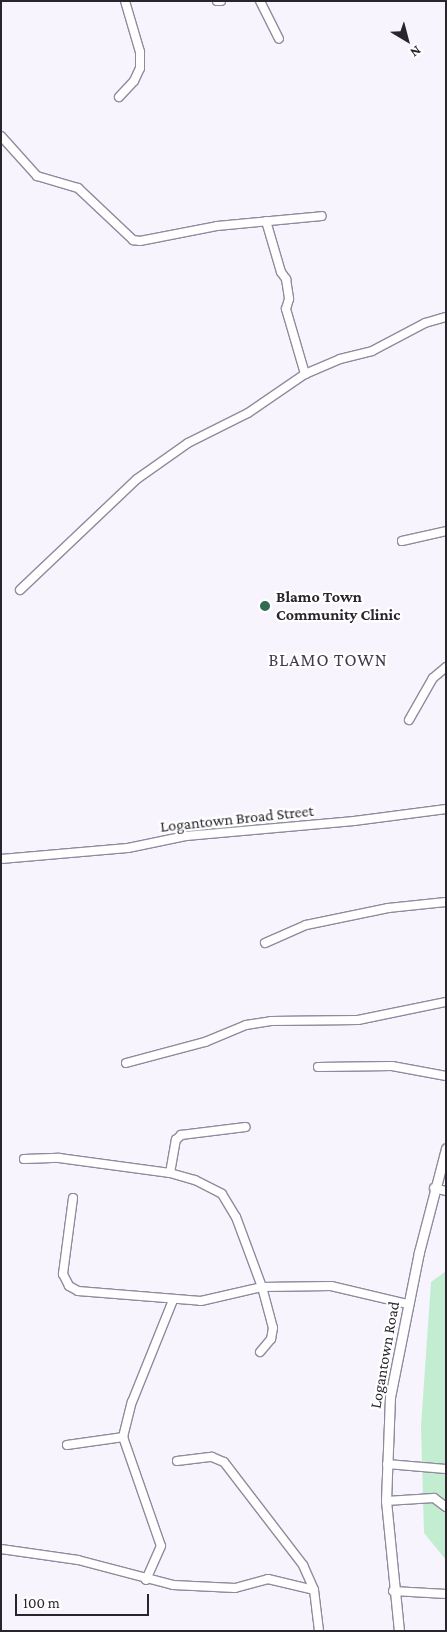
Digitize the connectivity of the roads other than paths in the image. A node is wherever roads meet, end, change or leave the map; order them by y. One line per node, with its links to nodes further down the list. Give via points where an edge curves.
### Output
1 (125, 1): 6 (street, via 140,52 140,68 134,81)
2 (217, 1): 3 (street)
3 (221, 1)
4 (260, 1): 5 (street)
5 (279, 39)
6 (119, 97)
7 (1, 136): 9 (street, via 38,176 78,188 133,240 140,242 217,226)
8 (322, 216): 9 (street)
9 (266, 221): 11 (street, via 286,279 289,299 286,309)
10 (446, 317): 11 (street, via 425,323 372,351 340,359)
11 (305, 374): 14 (street, via 248,413 188,444 138,479)
12 (446, 531): 13 (street)
13 (402, 541)
14 (20, 590)
15 (446, 667): 16 (street, via 433,678)
16 (409, 720)
17 (446, 809): 18 (street, Logantown Broad Street, via 186,836 128,848)
18 (1, 859)
19 (446, 902): 20 (street, via 388,908 306,925)
20 (265, 943)
21 (446, 1002): 22 (street, via 358,1020 272,1021 246,1025 205,1042)
22 (126, 1063)
23 (318, 1067): 24 (street, via 392,1066)
24 (446, 1076)
25 (246, 1127): 28 (street, via 181,1135 176,1140)
26 (446, 1148): 29 (street, Logantown Road)
27 (24, 1159): 28 (street, via 59,1158)
28 (170, 1173): 32 (street, via 195,1180 222,1194 236,1217)
29 (434, 1188): 30 (street); 34 (street, Logantown Road)
30 (446, 1191)
31 (73, 1198): 33 (street, via 63,1268 69,1286 85,1293)
32 (262, 1287): 33 (street, via 214,1300); 34 (street, via 331,1286); 35 (street, via 272,1338)
33 (173, 1300): 36 (street, via 132,1402)
34 (408, 1304): 39 (street, Logantown Road, via 390,1397)
35 (260, 1352)
36 (123, 1437): 37 (street); 44 (street, via 160,1540 159,1552)
37 (67, 1444)
38 (177, 1461): 45 (street, via 212,1457 224,1462 294,1549)
39 (387, 1464): 40 (street); 41 (street, Logantown Road)
40 (446, 1469)
41 (386, 1501): 42 (street, via 438,1498); 46 (street, Logantown Road)
42 (446, 1507)
43 (1, 1549): 44 (street, via 78,1560)
44 (146, 1580): 45 (street, via 222,1589 276,1580)
45 (314, 1590): 48 (street)
46 (393, 1592): 47 (street); 49 (street, Logantown Road)
47 (446, 1594)
48 (319, 1631)
49 (399, 1631)

